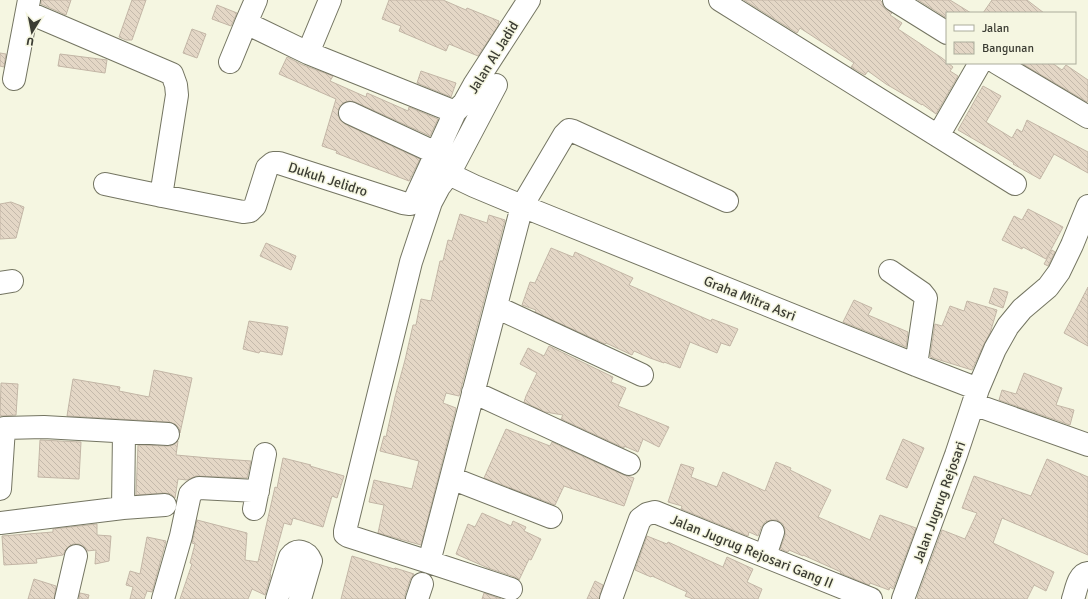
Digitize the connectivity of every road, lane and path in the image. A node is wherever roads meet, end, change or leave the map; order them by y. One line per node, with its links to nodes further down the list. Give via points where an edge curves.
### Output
1 (256, 0): 7 (street)
2 (330, 0): 9 (street)
3 (529, 0): 15 (street, Jalan Al Jadid, via 464,103)
4 (720, 0): 18 (street)
5 (894, 0): 8 (street)
6 (28, 6): 13 (street); 23 (street, via 172,74 177,94)
7 (246, 23): 9 (street); 10 (street)
8 (946, 32)
9 (308, 53): 15 (street)
10 (230, 62)
11 (979, 64): 18 (street)
12 (999, 64): 17 (street)
13 (14, 79)
14 (496, 85): 20 (street)
15 (455, 112): 19 (street, Dukuh Jelidro)
16 (350, 113): 19 (street)
17 (1088, 117)
18 (938, 136): 22 (street)
19 (436, 153): 23 (street, Dukuh Jelidro, via 415,199 410,204 279,163 272,163 267,168 255,206 250,211 243,212)
20 (449, 174): 25 (street, Graha Mitra Asri); 47 (street, via 431,202 411,262 344,531 348,536)
21 (105, 184): 23 (street, Dukuh Jelidro)
22 (1015, 184)
23 (161, 196)
24 (727, 201): 25 (street, via 569,130)
25 (522, 206): 28 (street); 29 (street, Graha Mitra Asri)
26 (1088, 206): 32 (street, Jalan Jugrug Rejosari, via 1059,272 1008,326 995,349)
27 (890, 271): 29 (street, via 926,298)
28 (496, 307): 30 (street); 31 (street)
29 (916, 365): 32 (street, Graha Mitra Asri)
30 (642, 375)
31 (473, 392): 37 (street); 38 (street)
32 (976, 397): 35 (street); 56 (street, Jalan Jugrug Rejosari)
33 (124, 432): 34 (street); 39 (street, via 44,427 4,428); 41 (street)
34 (168, 434)
35 (1088, 445)
36 (264, 454): 51 (street, via 256,500 199,488 190,494)
37 (629, 464)
38 (451, 478): 42 (street); 47 (street)
39 (0, 489)
40 (164, 505): 41 (street)
41 (123, 508): 43 (street)
42 (551, 518)
43 (0, 523)
44 (773, 532): 46 (street)
45 (76, 556): 50 (street)
46 (765, 556): 54 (street, Jalan Jugrug Rejosari Gang II, via 655,512 647,514 640,519); 55 (street, Jalan Jugrug Rejosari Gang II)
47 (429, 562): 49 (street)
48 (1088, 573): 57 (street, via 1080,578)
49 (511, 589)
50 (66, 599)
51 (163, 599)
52 (277, 599): 53 (street, via 290,557 293,553 304,552 311,561)
53 (300, 599)
54 (611, 599)
55 (871, 599)
56 (903, 599)
57 (1073, 599)

